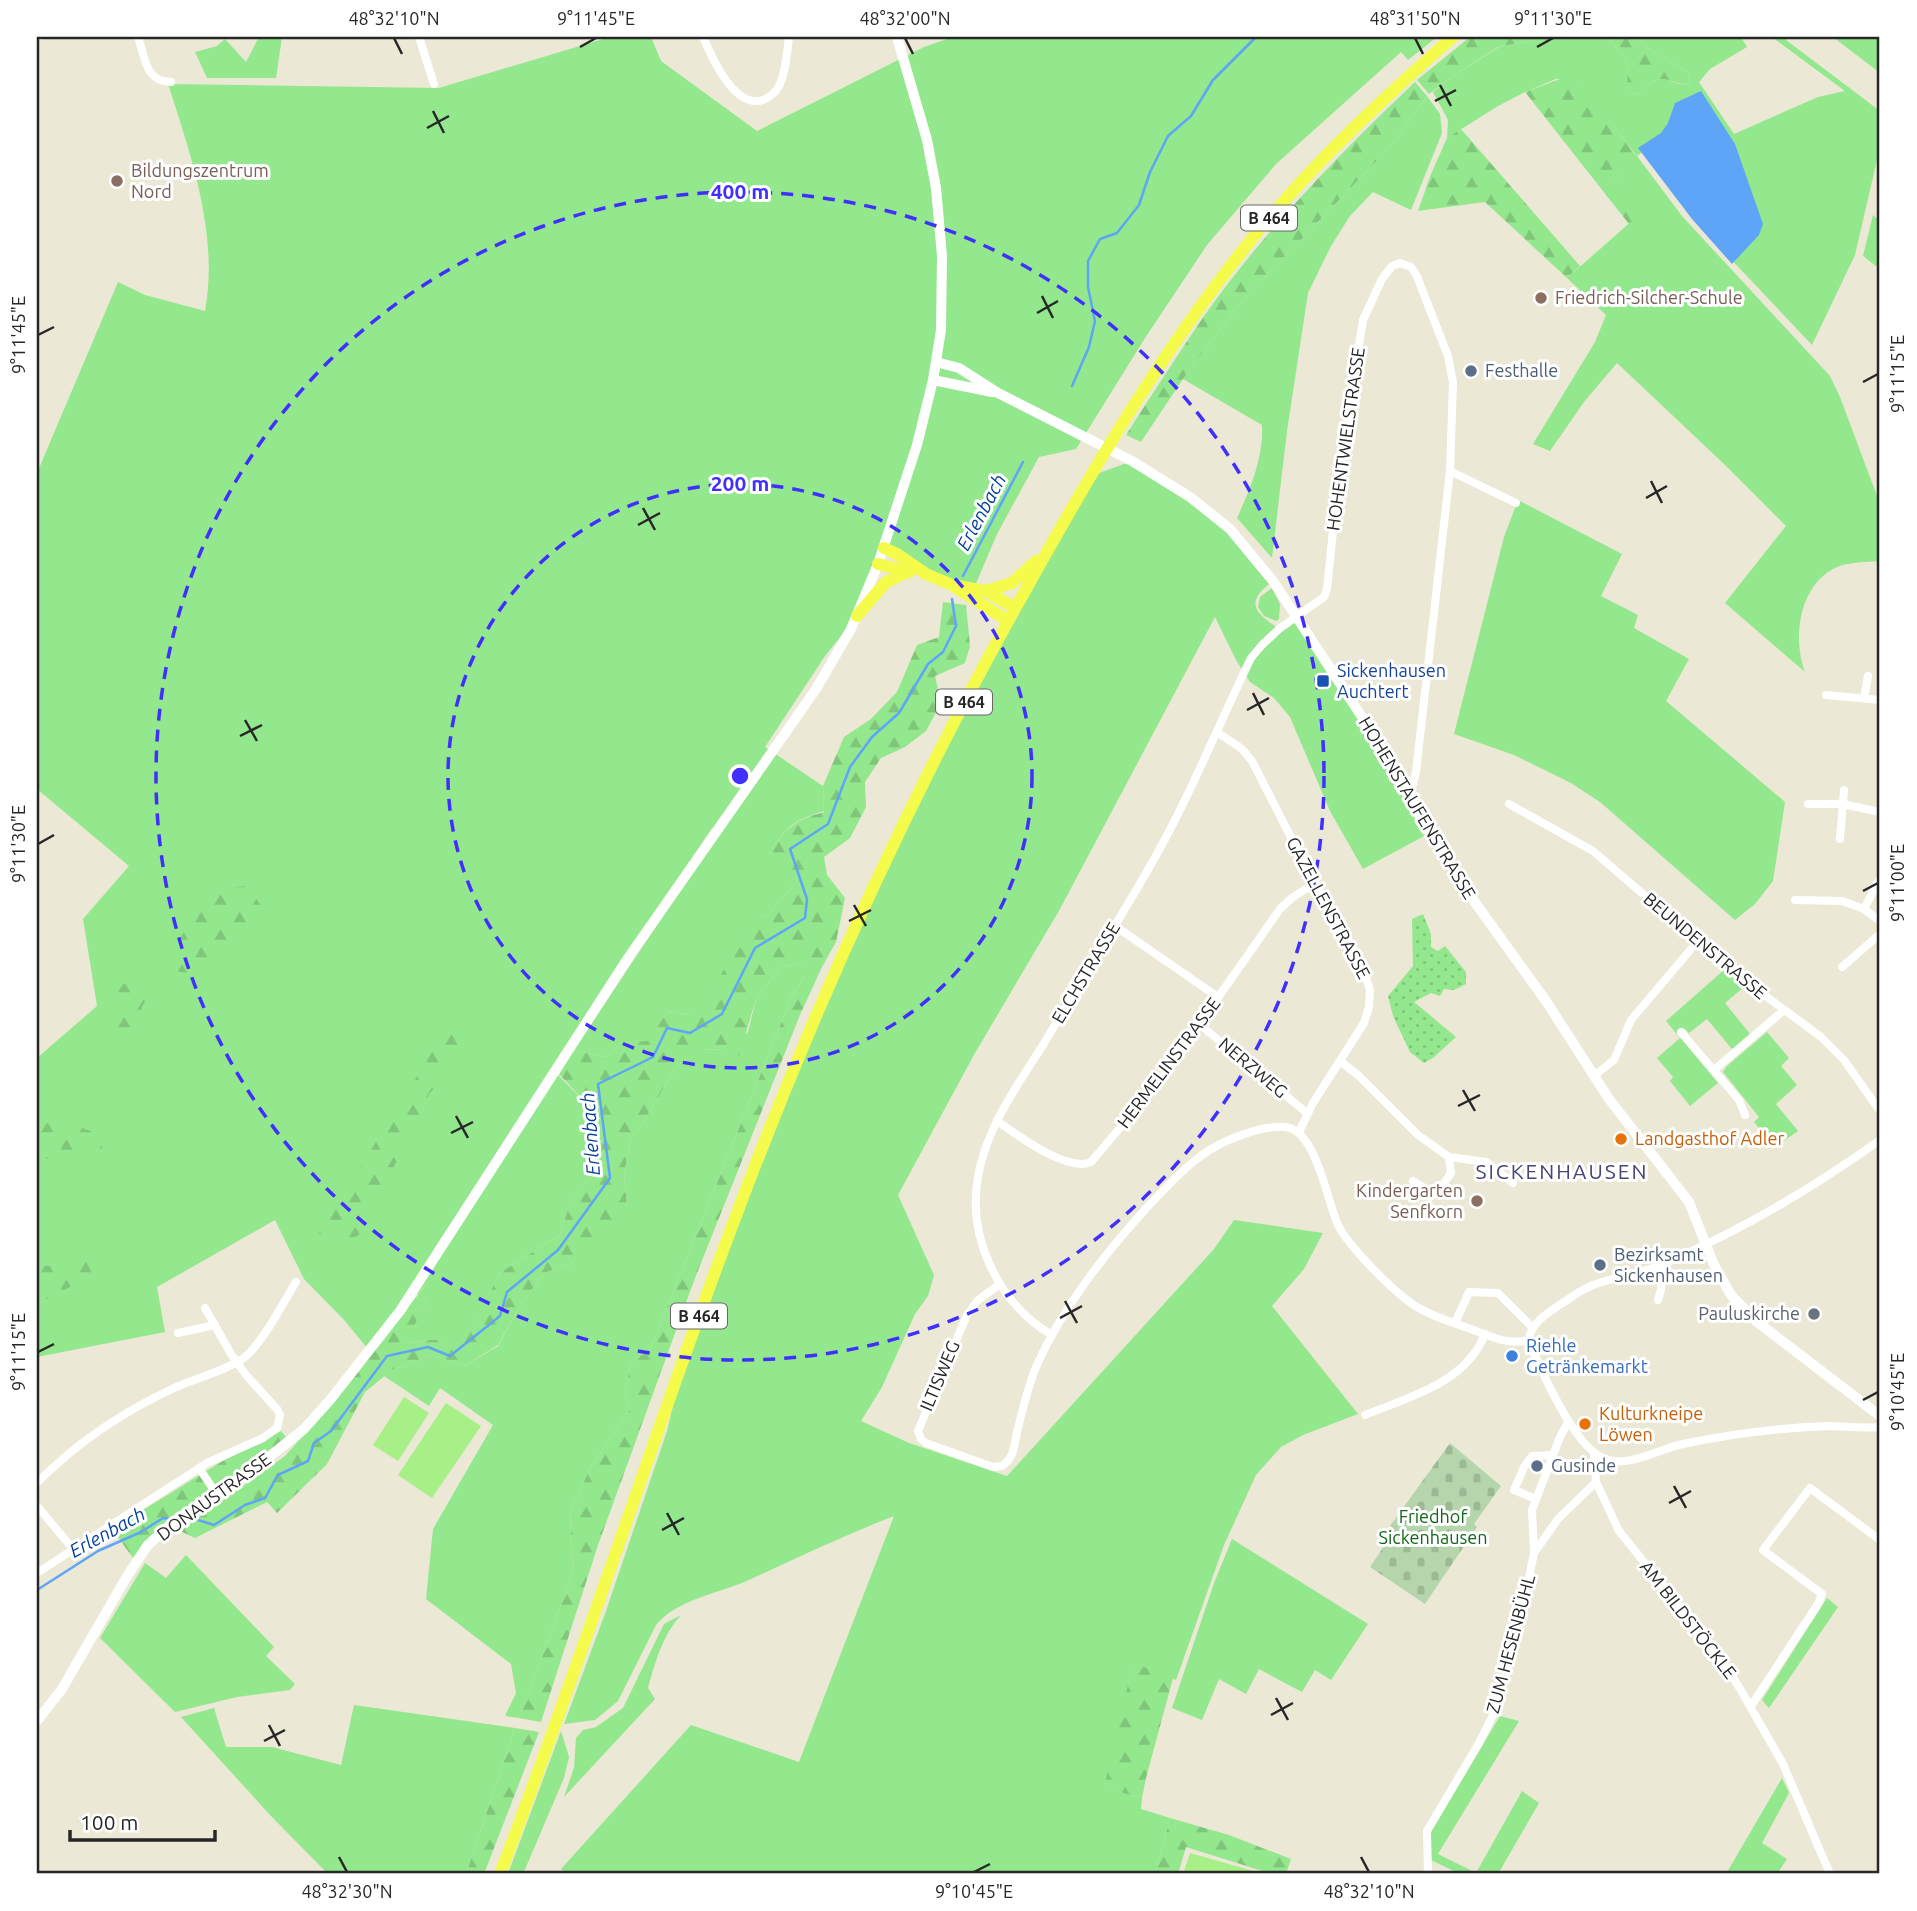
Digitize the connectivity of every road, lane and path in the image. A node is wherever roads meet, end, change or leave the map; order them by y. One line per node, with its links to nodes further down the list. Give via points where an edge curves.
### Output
1 (138, 37): 7 (street, via 152,76)
2 (419, 37): 8 (street)
3 (703, 37): 4 (street, via 731,86 741,97 754,101 768,98 779,86)
4 (789, 37)
5 (897, 37): 9 (street, DONAUSTRASSE, via 934,173 943,302)
6 (1453, 37): 14 (main road, B 464, via 1325,156 1233,262 1159,366)
7 (171, 82)
8 (434, 84)
9 (936, 362): 10 (street, DONAUSTRASSE); 11 (street, HOHENSTAUFENSTRASSE, via 959,368)
10 (933, 380): 11 (street, HOHENSTAUFENSTRASSE); 15 (street, DONAUSTRASSE)
11 (998, 393): 22 (street, HOHENSTAUFENSTRASSE, via 1132,461 1192,498 1230,529)
12 (1450, 471): 13 (street); 22 (street, HOHENTWIELSTRASSE, via 1454,402 1450,367 1416,274 1404,263 1396,264 1371,299 1363,320 1327,589 1318,603); 31 (street, via 1416,772)
13 (1516, 503)
14 (1050, 545): 20 (main road, via 1012,583); 21 (main road, B 464)
15 (884, 548): 16 (street, DONAUSTRASSE); 18 (main road)
16 (878, 564): 17 (main road); 23 (street, DONAUSTRASSE)
17 (907, 572): 18 (main road); 23 (main road, via 886,583)
18 (926, 574): 19 (main road)
19 (952, 584): 20 (main road); 24 (main road)
20 (986, 591): 21 (main road)
21 (1014, 608): 24 (main road, B 464)
22 (1295, 615): 29 (street, ELCHSTRASSE, via 1251,658); 31 (street, HOHENSTAUFENSTRASSE)
23 (857, 616): 85 (street, DONAUSTRASSE, via 816,689 628,958 390,1325 304,1429)
24 (1008, 621): 94 (main road, B 464, via 906,816 802,1049 708,1292)
25 (1868, 676): 27 (street)
26 (1826, 695): 27 (street)
27 (1864, 698): 28 (street)
28 (1880, 701)
29 (1217, 732): 38 (street, GAZELLENSTRASSE, via 1252,761); 42 (street, ELCHSTRASSE, via 1154,860)
30 (1844, 790): 34 (street)
31 (1407, 793): 52 (street, HOHENSTAUFENSTRASSE, via 1469,894)
32 (1509, 804): 44 (street, BEUNDENSTRASSE, via 1593,851)
33 (1808, 804): 34 (street)
34 (1843, 804): 35 (street); 36 (street)
35 (1880, 812)
36 (1840, 839)
37 (1880, 878): 40 (street)
38 (1315, 883): 46 (street, HERMELINSTRASSE, via 1280,909); 50 (street, GAZELLENSTRASSE, via 1361,962 1370,990 1364,1023)
39 (1795, 900): 40 (street, via 1834,900)
40 (1864, 909): 41 (street)
41 (1880, 921)
42 (1115, 926): 46 (street); 56 (street, ELCHSTRASSE)
43 (1880, 934): 45 (street)
44 (1697, 942): 47 (street, BEUNDENSTRASSE); 52 (street, via 1631,1020 1614,1060)
45 (1842, 967)
46 (1218, 997): 48 (street, HERMELINSTRASSE)
47 (1784, 1010): 51 (street); 53 (street, BEUNDENSTRASSE, via 1829,1044)
48 (1199, 1024): 54 (street, NERZWEG); 56 (street, HERMELINSTRASSE, via 1159,1082 1091,1163 1071,1164)
49 (1681, 1031): 51 (street)
50 (1340, 1061): 54 (street, GAZELLENSTRASSE); 59 (street, via 1418,1135)
51 (1714, 1070): 55 (street, via 1739,1100)
52 (1594, 1076): 62 (street, HOHENSTAUFENSTRASSE, via 1689,1202)
53 (1880, 1111)
54 (1307, 1113): 57 (street, GAZELLENSTRASSE)
55 (1745, 1115)
56 (997, 1121): 65 (street, ELCHSTRASSE, via 984,1149 976,1194 981,1238)
57 (1299, 1132): 68 (street, via 1310,1144 1337,1221 1350,1243 1412,1304); 73 (street, via 1283,1127 1251,1133 1196,1160 1116,1244)
58 (1880, 1140): 62 (street, via 1798,1196)
59 (1449, 1157): 60 (street, via 1451,1173 1438,1192); 61 (street, via 1486,1162)
60 (1413, 1181)
61 (1513, 1183)
62 (1705, 1243): 63 (street); 77 (street, HOHENSTAUFENSTRASSE, via 1725,1286 1749,1315)
63 (1663, 1265): 66 (street); 70 (street, via 1590,1286)
64 (296, 1282): 75 (street, via 249,1354)
65 (1000, 1284): 73 (street, ELCHSTRASSE, via 1020,1310); 73 (street, ILTISWEG, via 967,1315 918,1431 921,1439 985,1465 1002,1466 1012,1454 1032,1379)
66 (1658, 1300)
67 (205, 1308): 69 (street)
68 (1455, 1323): 70 (street, via 1469,1292 1495,1292); 72 (street)
69 (215, 1325): 71 (street); 75 (street)
70 (1532, 1327): 74 (street)
71 (177, 1333)
72 (1485, 1334): 74 (street, via 1508,1342); 76 (street, via 1474,1354 1451,1377)
73 (1052, 1335)
74 (1529, 1340): 78 (street)
75 (237, 1363): 82 (street, via 278,1409 279,1423 263,1438); 84 (street, via 171,1389 114,1420)
76 (1365, 1415)
77 (1880, 1416)
78 (1568, 1422): 80 (street); 81 (street)
79 (1880, 1427): 81 (street, via 1785,1430 1682,1444 1631,1460)
80 (1553, 1455): 86 (street); 86 (street, via 1532,1456 1514,1490)
81 (1598, 1455): 83 (street)
82 (199, 1468): 85 (street); 89 (street)
83 (1596, 1482): 90 (street, ZUM HESENBÜHL, via 1558,1519); 92 (street, AM BILDSTÖCKLE, via 1619,1531 1715,1650)
84 (37, 1483)
85 (216, 1493): 93 (street, DONAUSTRASSE, via 174,1521 139,1556 62,1689)
86 (1536, 1499): 90 (street, via 1531,1517)
87 (37, 1506): 89 (street)
88 (1880, 1540): 92 (street, via 1810,1488 1763,1550 1822,1594)
89 (73, 1549): 91 (street)
90 (1534, 1553): 95 (street, ZUM HESENBÜHL, via 1496,1709 1427,1832)
91 (37, 1573)
92 (1751, 1706): 96 (street, AM BILDSTÖCKLE, via 1783,1764)
93 (37, 1721)
94 (500, 1874)
95 (1428, 1874)
96 (1830, 1874)

